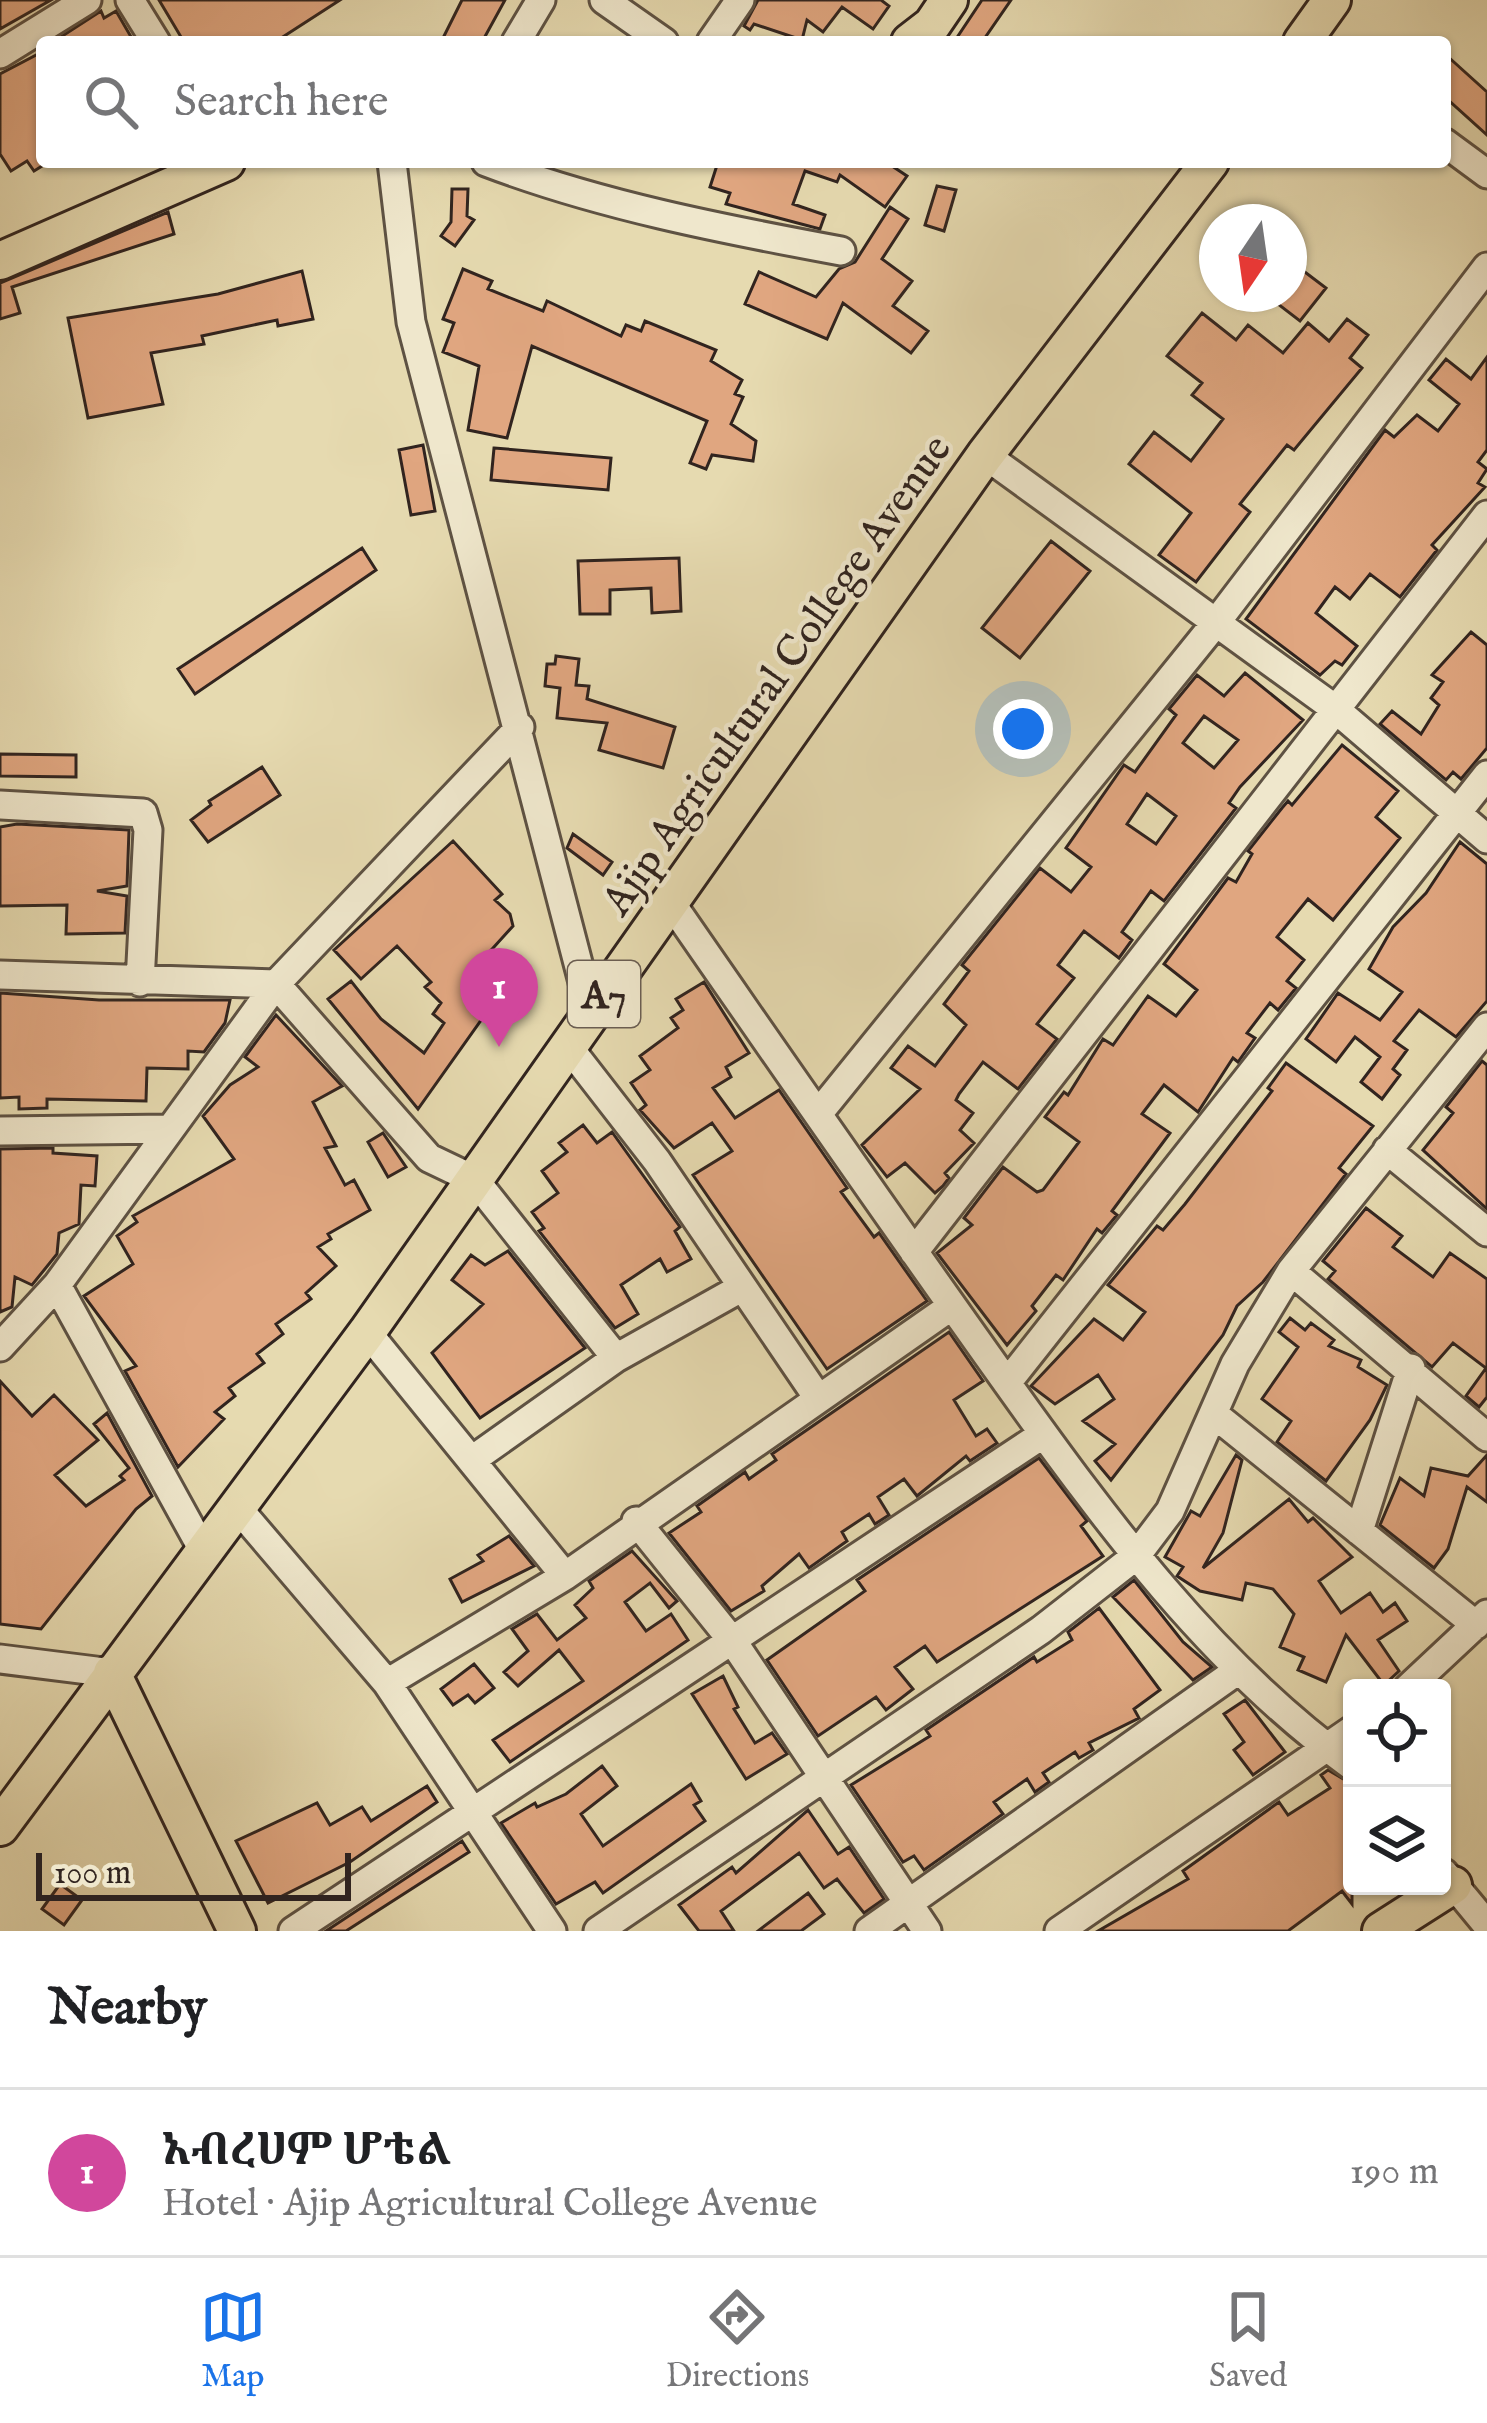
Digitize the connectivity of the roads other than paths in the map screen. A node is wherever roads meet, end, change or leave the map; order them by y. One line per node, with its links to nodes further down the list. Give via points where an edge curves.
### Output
1 (87, 0): 14 (street)
2 (130, 0): 8 (street)
3 (541, 0): 9 (street)
4 (604, 0): 10 (street)
5 (740, 0): 11 (street)
6 (949, 0): 12 (main road)
7 (1332, 0): 13 (main road)
8 (151, 36)
9 (520, 36)
10 (655, 36)
11 (715, 36)
12 (918, 36)
13 (1307, 36)
14 (0, 54)
15 (1451, 147): 20 (street)
16 (212, 168): 22 (main road)
17 (393, 168): 28 (street, via 411,322)
18 (502, 168): 21 (street, via 735,232)
19 (1205, 168): 24 (main road, Ajip Agricultural College Avenue / A7)
20 (1487, 174)
21 (841, 250)
22 (0, 261)
23 (1487, 267): 26 (street)
24 (985, 455): 26 (street); 33 (main road, Ajip Agricultural College Avenue / A7)
25 (1487, 515): 27 (street)
26 (1218, 620): 27 (street); 40 (street)
27 (1334, 708): 31 (street); 46 (street)
28 (520, 727): 36 (street); 37 (street)
29 (1487, 775): 31 (street)
30 (0, 805): 35 (street, via 143,813)
31 (1456, 814): 32 (street); 55 (street)
32 (1487, 839)
33 (669, 900): 37 (main road, Ajip Agricultural College Avenue / A7); 40 (street)
34 (0, 975): 35 (street)
35 (140, 982): 36 (street)
36 (276, 984): 41 (street); 44 (street, via 430,1158)
37 (591, 1013): 39 (main road, Ajip Agricultural College Avenue / A7)
38 (1486, 1030): 43 (street)
39 (567, 1045): 44 (main road, Ajip Agricultural College Avenue / A7); 49 (street)
40 (818, 1114): 46 (street)
41 (170, 1129): 42 (street); 48 (street)
42 (0, 1131)
43 (1387, 1150): 45 (street); 47 (street)
44 (475, 1180): 51 (main road, Ajip Agricultural College Avenue / A7); 53 (street)
45 (1487, 1232)
46 (914, 1252): 50 (street)
47 (1291, 1271): 54 (street); 57 (street, via 1235,1364)
48 (57, 1286): 52 (street); 64 (street)
49 (741, 1288): 53 (street); 56 (street)
50 (949, 1308): 55 (street); 56 (street)
51 (368, 1332): 60 (street); 61 (main road, Ajip Agricultural College Avenue / A7)
52 (0, 1347)
53 (616, 1358): 60 (street)
54 (1411, 1368): 59 (street); 63 (street)
55 (1007, 1383): 58 (street)
56 (818, 1398): 62 (street)
57 (1215, 1415): 63 (street); 65 (street, via 1170,1511)
58 (1042, 1435): 65 (street); 68 (street)
59 (1487, 1437)
60 (472, 1460): 66 (street)
61 (236, 1506): 64 (main road, Ajip Agricultural College Avenue / A7); 73 (street)
62 (636, 1521): 66 (street); 68 (street)
63 (1359, 1531): 67 (street)
64 (203, 1550): 71 (main road, Ajip Agricultural College Avenue / A7)
65 (1136, 1556): 70 (street); 77 (street, via 1041,1630)
66 (565, 1576): 73 (street)
67 (1482, 1619): 72 (street)
68 (734, 1643): 77 (street); 78 (street)
69 (0, 1659): 71 (street)
70 (1238, 1671): 75 (street); 82 (street)
71 (112, 1673): 79 (main road, Ajip Agricultural College Avenue / A7); 84 (main road)
72 (1418, 1679)
73 (387, 1683): 78 (street)
74 (1343, 1736): 75 (street)
75 (1327, 1748): 76 (street); 90 (street)
76 (1343, 1760)
77 (824, 1773): 82 (street); 87 (street)
78 (474, 1813): 85 (street); 86 (street)
79 (0, 1827)
80 (1451, 1882): 83 (street)
81 (1427, 1895): 91 (main road)
82 (905, 1903): 88 (street); 89 (street)
83 (1487, 1925)
84 (237, 1931)
85 (292, 1931)
86 (552, 1931)
87 (598, 1931)
88 (868, 1931)
89 (927, 1931)
90 (1059, 1931)
91 (1381, 1931)

